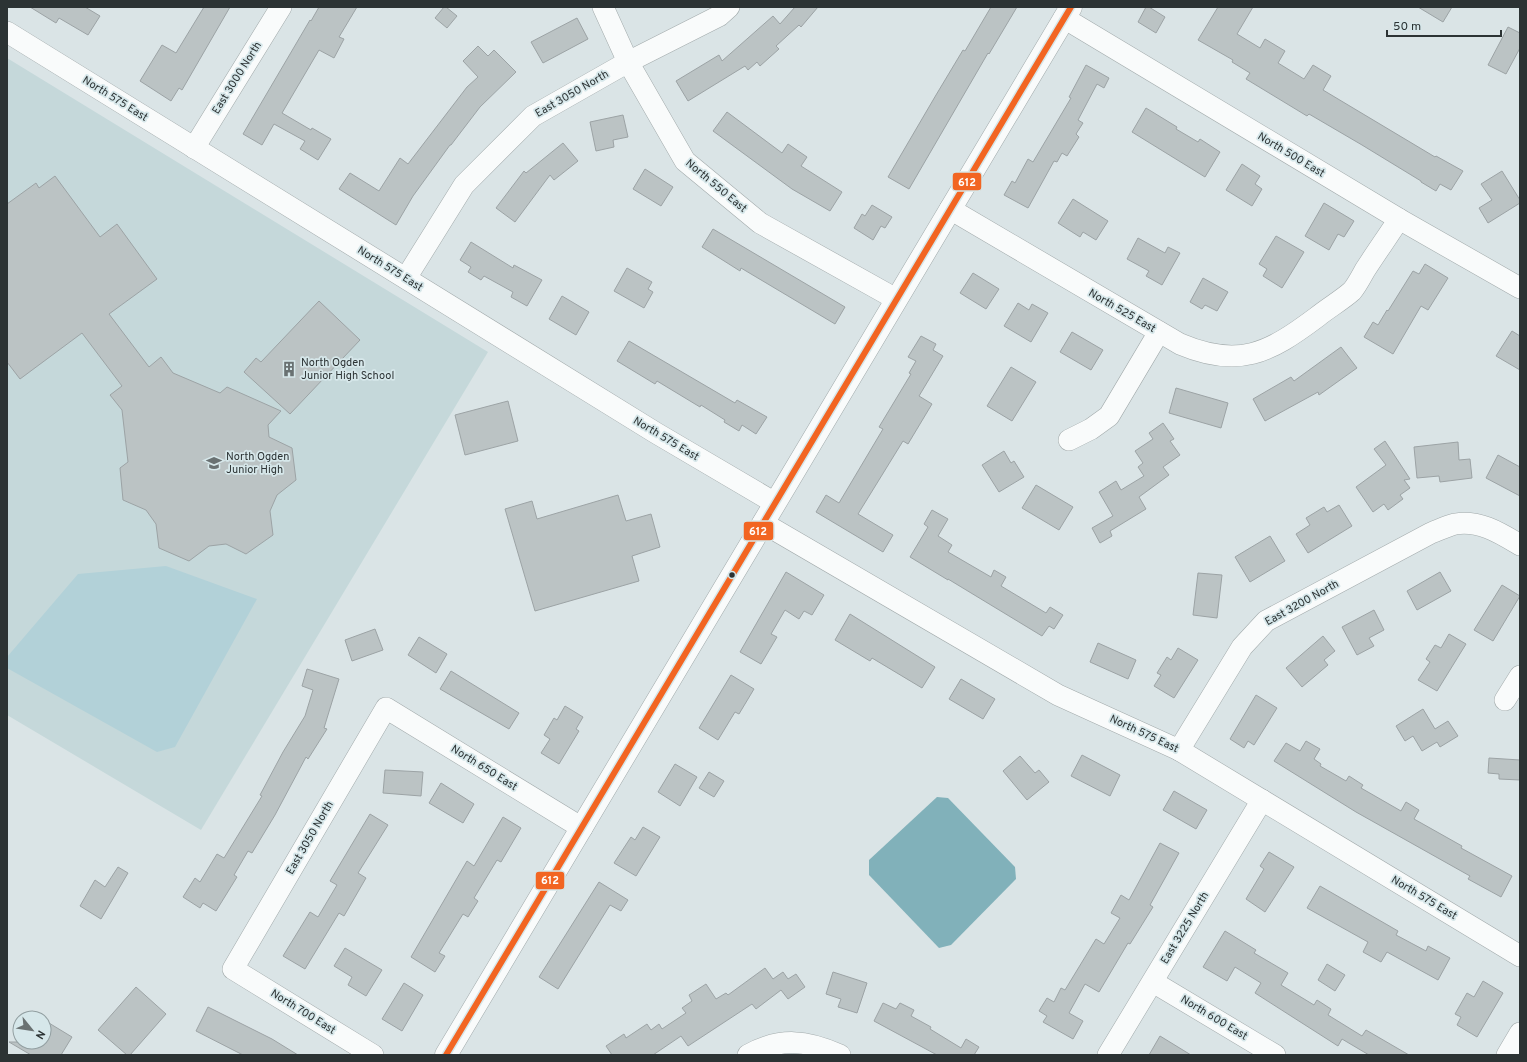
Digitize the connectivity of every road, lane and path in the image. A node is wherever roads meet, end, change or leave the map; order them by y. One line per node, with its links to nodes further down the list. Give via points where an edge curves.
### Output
1 (281, 7): 7 (street, East 3000 North)
2 (603, 7): 6 (street, North 550 East)
3 (729, 7): 6 (street, East 3050 North, via 719,16)
4 (1067, 13): 8 (main road); 9 (street, North 500 East)
5 (7, 32): 7 (street, North 575 East)
6 (628, 62): 10 (street, East 3050 North, via 533,116 464,185); 12 (street, North 550 East, via 684,160 760,223)
7 (194, 148): 10 (street, North 575 East)
8 (950, 210): 12 (main road); 13 (street, North 525 East)
9 (1399, 219): 11 (street, North 500 East); 13 (street, North 525 East, via 1352,290 1304,327 1270,348 1235,357 1216,355 1197,352)
10 (406, 278): 15 (street, North 575 East, via 656,433)
11 (1520, 288)
12 (896, 300): 15 (main road)
13 (1159, 332): 14 (street, via 1109,416)
14 (1069, 440)
15 (775, 503): 16 (main road)
16 (763, 523): 21 (street, North 575 East, via 1058,695); 23 (main road)
17 (1520, 545): 21 (street, East 3200 North, via 1484,526 1455,524 1431,533 1266,621 1242,647)
18 (1520, 676): 19 (street)
19 (1505, 700)
20 (386, 708): 23 (street, North 650 East); 25 (street, East 3050 North)
21 (1179, 750): 22 (street, North 575 East)
22 (1262, 800): 24 (street, North 575 East); 26 (street, East 3225 North)
23 (582, 828): 30 (main road)
24 (1520, 956)
25 (234, 968): 29 (street, North 700 East)
26 (1153, 982): 32 (street, East 3225 North); 33 (street, North 600 East)
27 (1520, 1033): 34 (street)
28 (753, 1052): 31 (street, via 776,1044 796,1042 812,1044)
29 (373, 1055)
30 (446, 1055)
31 (840, 1055)
32 (1108, 1055)
33 (1275, 1055)
34 (1507, 1055)

